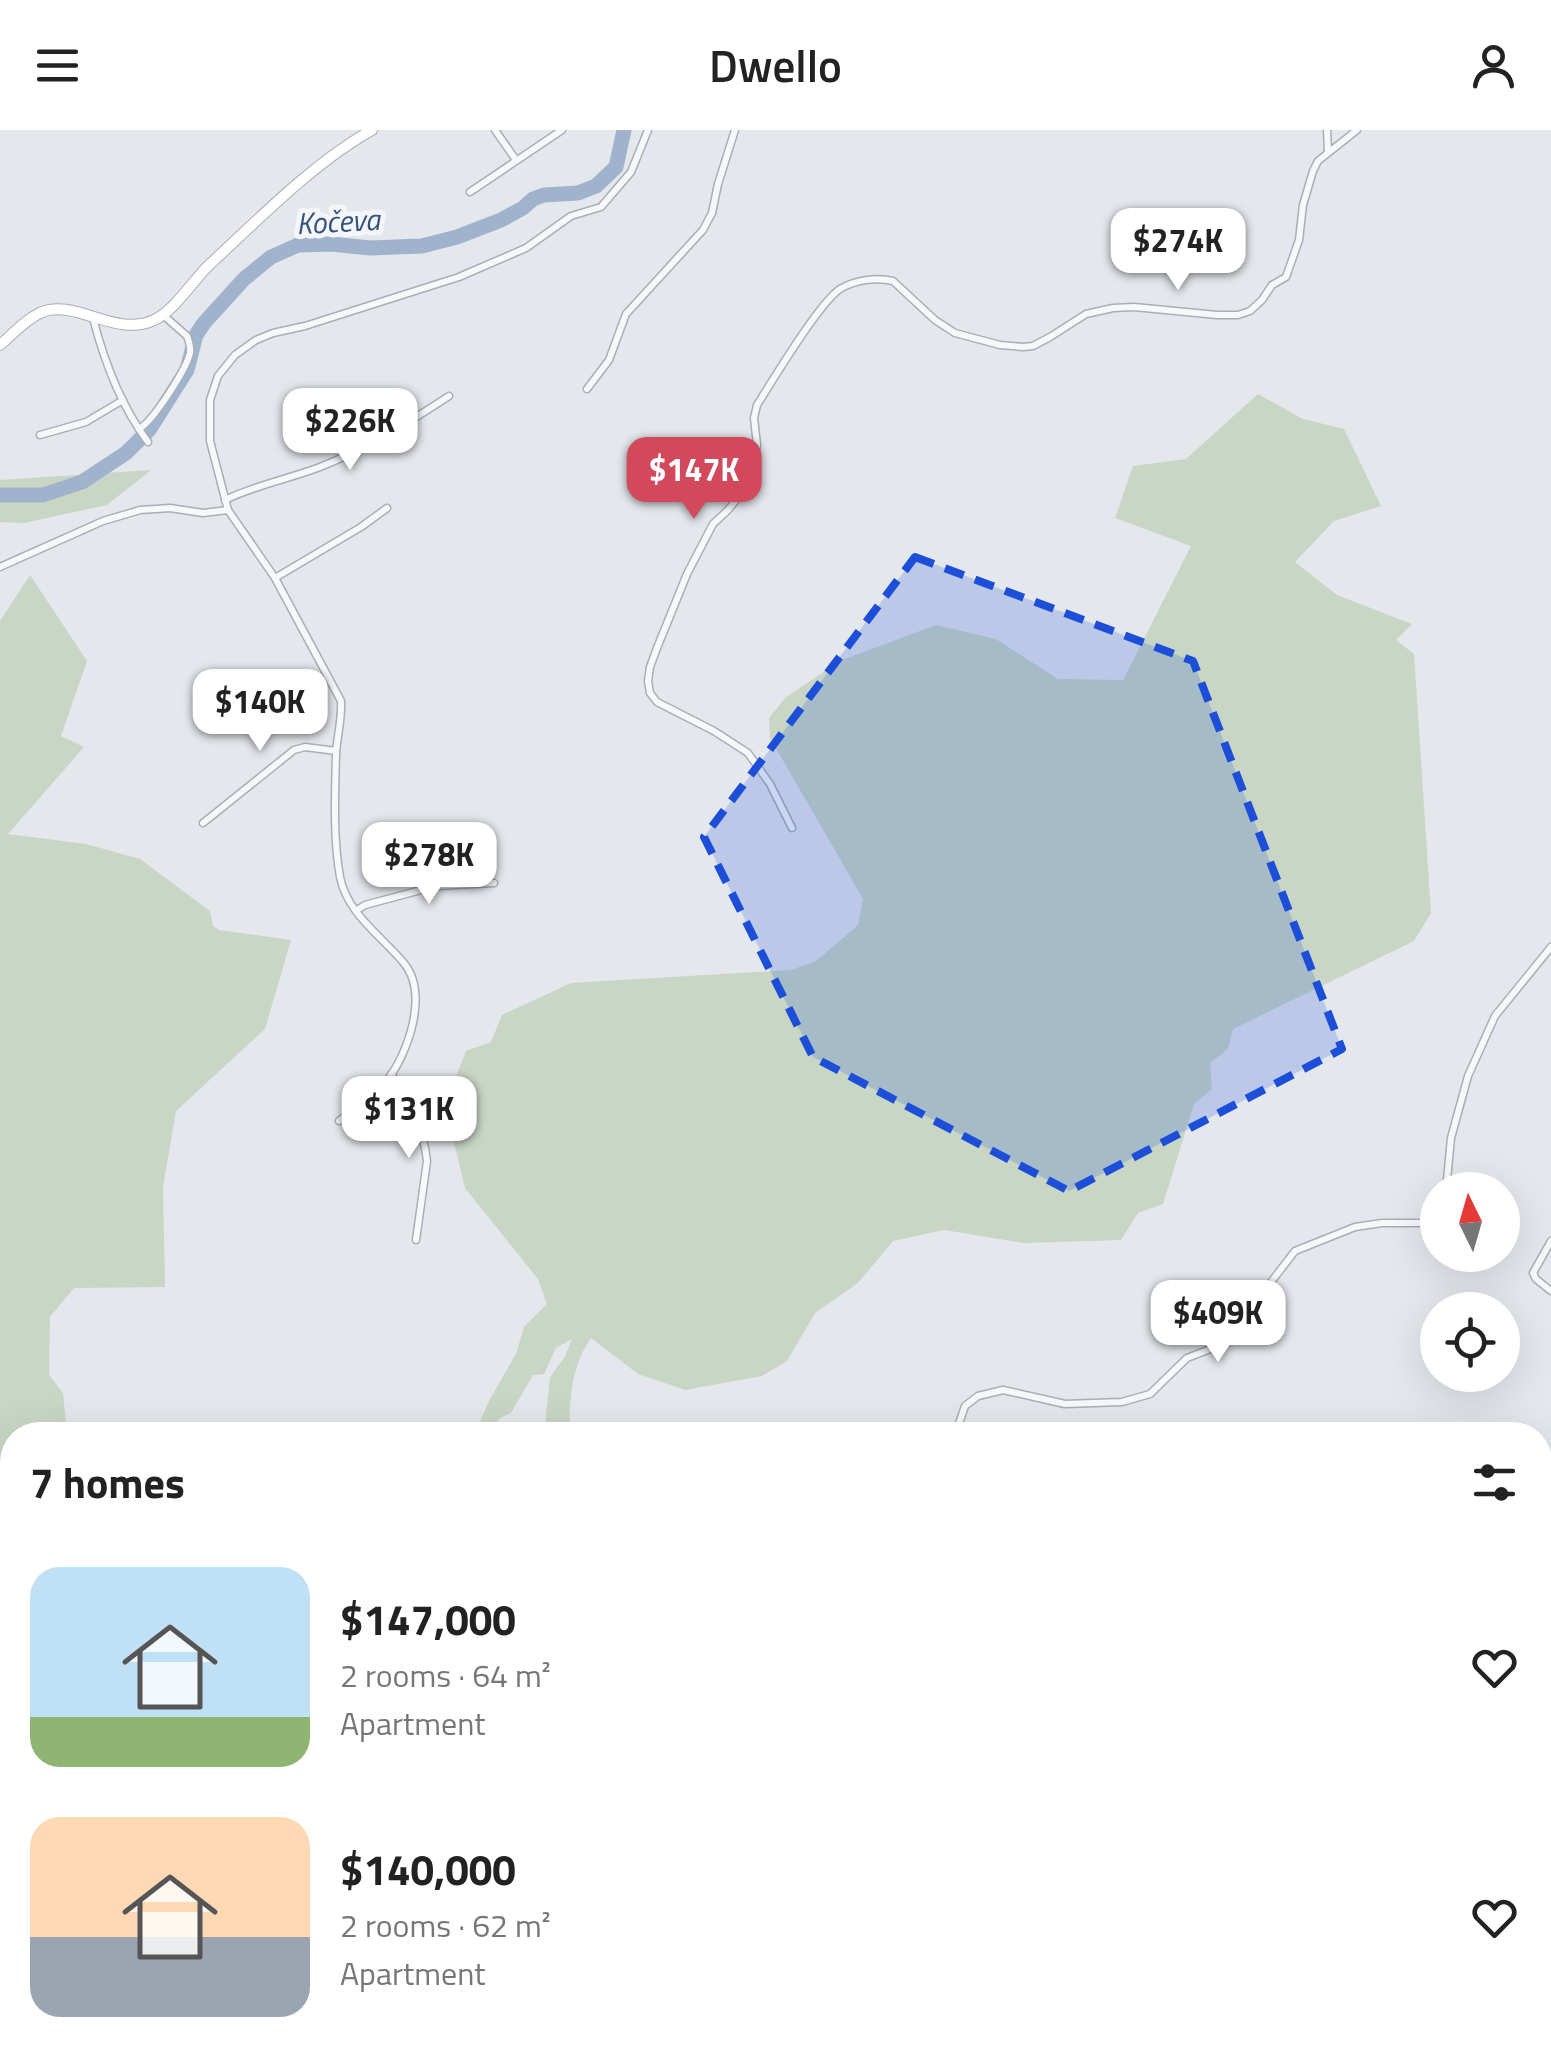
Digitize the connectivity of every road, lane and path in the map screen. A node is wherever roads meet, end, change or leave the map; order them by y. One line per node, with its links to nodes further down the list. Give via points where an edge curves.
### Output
1 (372, 130): 11 (main road, via 324,161)
2 (494, 130): 9 (street)
3 (562, 130): 9 (street)
4 (648, 130): 20 (street, via 630,172 602,207 571,216 501,260 273,333 235,356 210,400 210,441)
5 (735, 130): 14 (street, via 703,230 626,314 610,360)
6 (1327, 130): 8 (street)
7 (1357, 130): 8 (street)
8 (1328, 152): 27 (street, via 1312,171 1286,278 1238,315 1113,308 1086,314 1033,346 1012,346 955,332 884,278 837,291 814,320 757,405 749,484 713,524 650,667 650,693 748,753)
9 (516, 160): 10 (street)
10 (470, 192)
11 (163, 315): 12 (main road, via 136,326); 17 (street, via 188,336 190,354)
12 (93, 318): 13 (main road, via 42,312); 16 (street)
13 (0, 345)
14 (587, 389)
15 (449, 396): 20 (street, via 344,456)
16 (123, 400): 17 (street); 18 (street, via 86,422)
17 (140, 431): 19 (street)
18 (40, 435)
19 (147, 441)
20 (225, 500): 22 (street)
21 (387, 508): 24 (street)
22 (228, 510): 23 (street, via 140,510); 24 (street)
23 (0, 567)
24 (275, 578): 25 (street, via 341,701)
25 (336, 750): 26 (street, via 294,750); 29 (street, via 339,868)
26 (203, 823)
27 (792, 828)
28 (494, 882): 29 (street, via 436,886)
29 (357, 910): 31 (street, via 412,978 414,1022)
30 (1551, 946): 33 (street, via 1495,1016 1468,1076)
31 (392, 1074): 32 (street); 35 (street, via 426,1148)
32 (339, 1121)
33 (1448, 1172)
34 (1420, 1224): 38 (street, via 1355,1227 1294,1250 1236,1334 1187,1358 1150,1394 1065,1404 1003,1390 978,1396)
35 (416, 1240)
36 (1551, 1241): 37 (street, via 1533,1272)
37 (1551, 1291)
38 (960, 1422)

